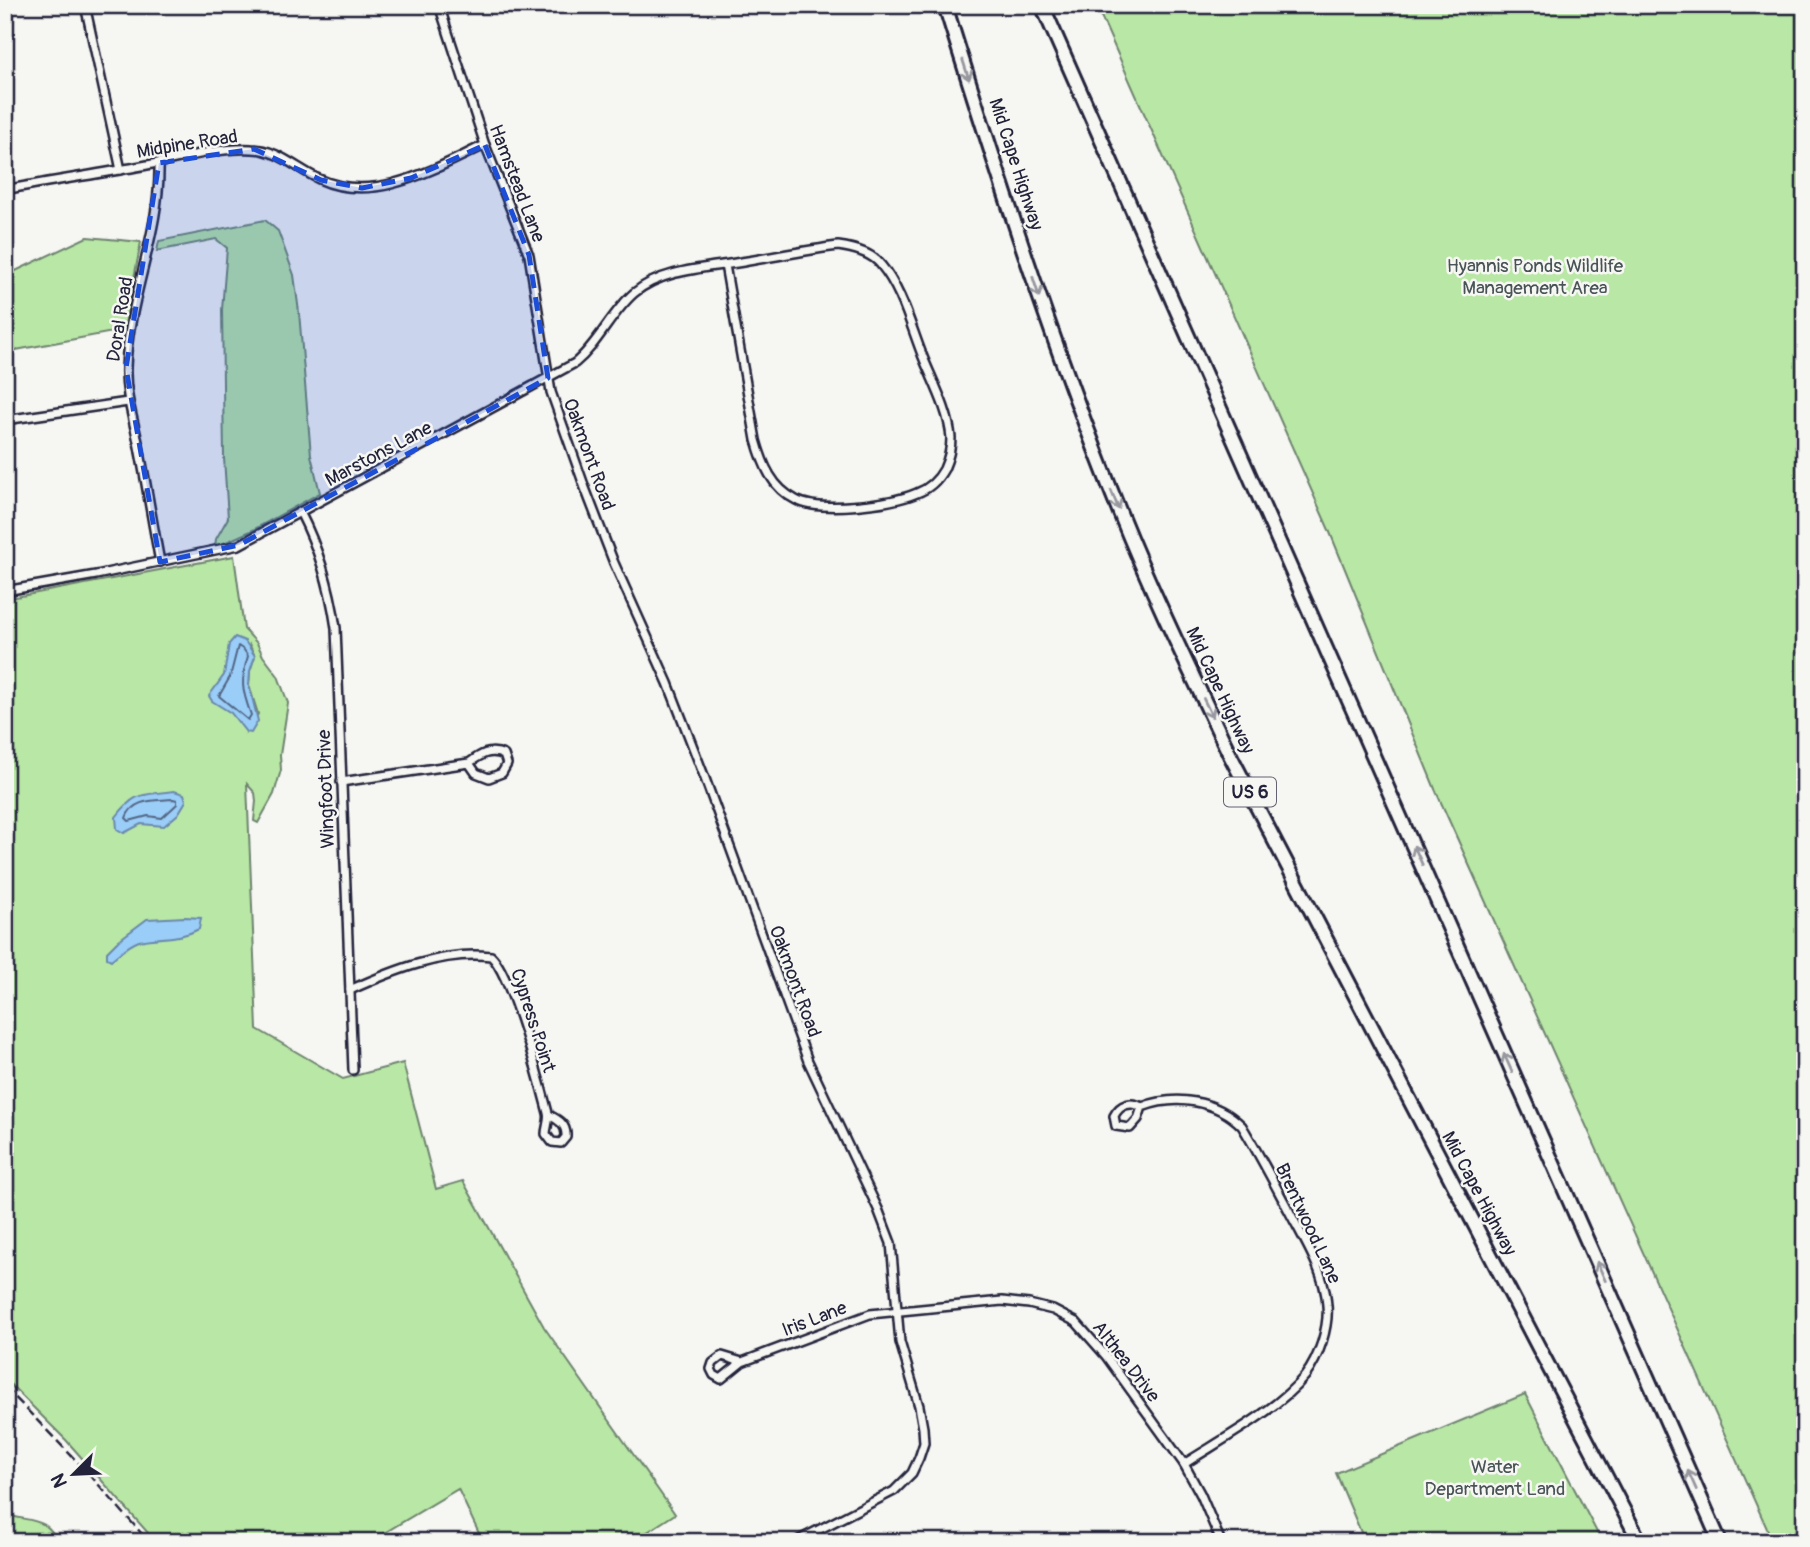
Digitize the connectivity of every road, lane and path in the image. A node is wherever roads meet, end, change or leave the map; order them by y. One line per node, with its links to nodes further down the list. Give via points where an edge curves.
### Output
1 (85, 5): 8 (street)
2 (466, 5): 5 (street)
3 (945, 5): 28 (highway, Mid Cape Highway / US 6, one-way to 28, via 1044,310 1150,582 1236,766)
4 (1042, 5): 29 (highway, one-way to 4)
5 (440, 8): 6 (street, Hamstead Lane)
6 (485, 145): 7 (street, Midpine Road, via 394,184 362,188 321,180 284,159 254,149 215,151); 11 (street, Hamstead Lane, via 528,255)
7 (159, 163): 8 (street, Midpine Road); 12 (street, Doral Road, via 158,196 129,335)
8 (121, 170): 9 (street, Midpine Road)
9 (5, 190)
10 (725, 265): 10 (street, Marstons Lane, via 838,246 880,262 902,303 948,422 949,454 938,479 915,494 831,508 797,501 779,488 764,467 756,440); 11 (street, Marstons Lane, via 671,275 636,292 586,354)
11 (548, 377): 14 (street, Marstons Lane); 23 (street, Oakmont Road, via 602,534 689,738 808,1061 886,1226)
12 (128, 402): 13 (street); 15 (street, Doral Road)
13 (5, 420)
14 (300, 512): 15 (street, Marstons Lane, via 239,545); 18 (street, Wingfoot Drive, via 315,541 334,614)
15 (160, 562): 16 (street, Marstons Lane)
16 (5, 592)
17 (469, 763): 17 (street, via 476,773 489,778 502,773 507,764 504,755 494,751); 18 (street)
18 (341, 782): 19 (street, Wingfoot Drive)
19 (350, 990): 20 (street, Wingfoot Drive); 22 (street, Cypress Point, via 443,959 491,956 514,1002)
20 (353, 1070)
21 (1142, 1107): 25 (street, Brentwood Lane, via 1154,1102 1199,1102 1225,1112 1242,1126 1308,1248 1327,1305 1328,1318 1317,1355 1305,1377 1264,1412)
22 (549, 1115)
23 (898, 1310): 24 (street, Iris Lane, via 856,1318); 25 (street, Althea Drive, via 1002,1301 1065,1315 1097,1344); 26 (street, Oakmont Road, via 900,1342 923,1428 919,1458 894,1491)
24 (742, 1362)
25 (1184, 1464): 27 (street, Althea Drive)
26 (794, 1542)
27 (1221, 1542)
28 (1640, 1542)
29 (1720, 1542)

